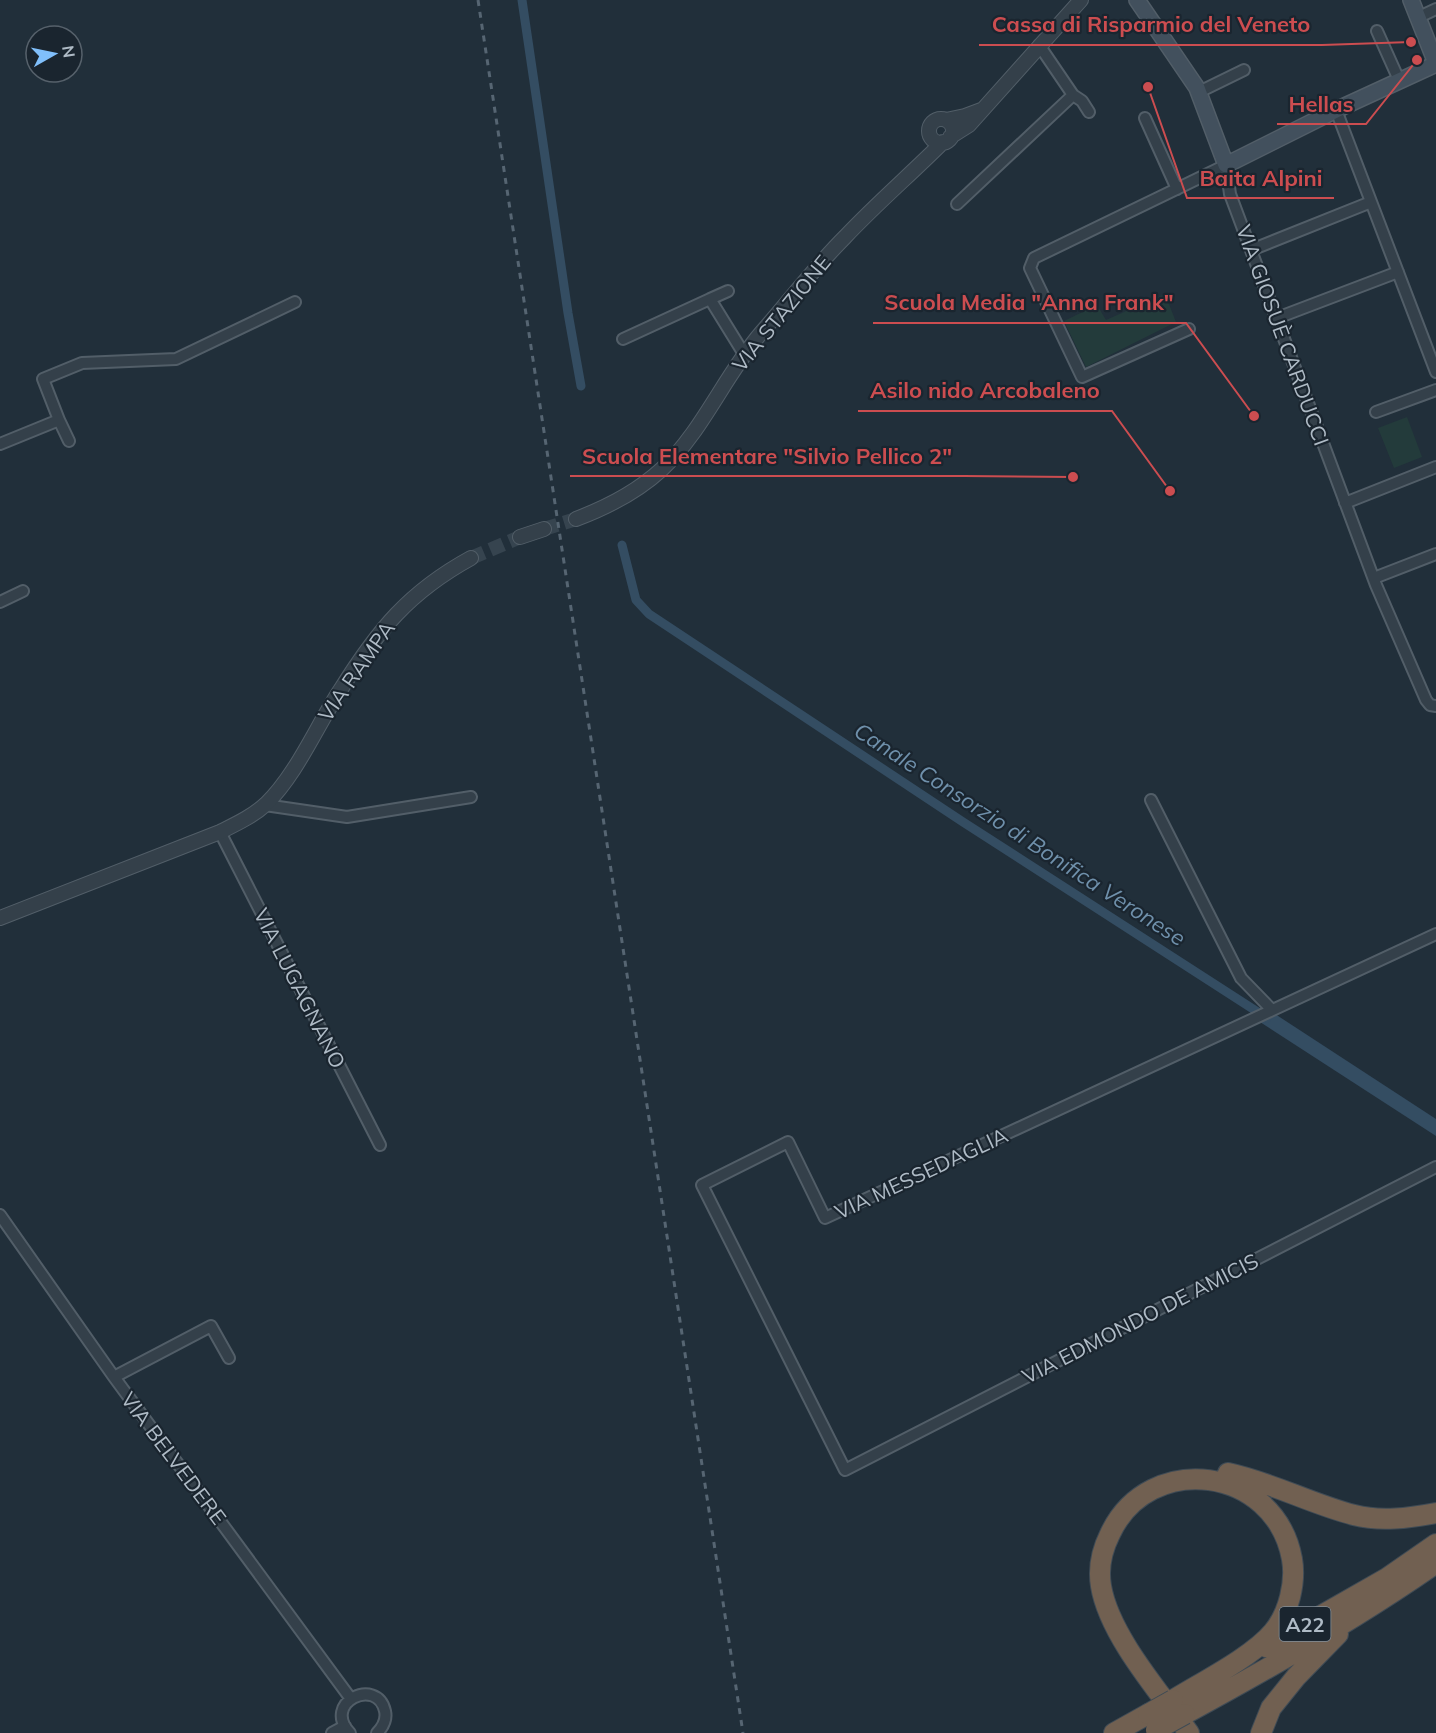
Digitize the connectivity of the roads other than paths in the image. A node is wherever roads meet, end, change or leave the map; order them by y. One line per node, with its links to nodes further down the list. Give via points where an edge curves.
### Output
1 (1081, 0): 8 (street, VIA STAZIONE)
2 (1137, 0): 12 (main road)
3 (1411, 0): 5 (main road)
4 (1436, 9): 5 (street)
5 (1419, 17): 7 (main road)
6 (1377, 31): 11 (street)
7 (1432, 36): 9 (main road)
8 (1039, 45): 13 (street); 14 (street, VIA STAZIONE)
9 (1436, 63): 11 (main road)
10 (1244, 70): 12 (street)
11 (1399, 80): 15 (main road)
12 (1198, 92): 21 (main road)
13 (1073, 95): 16 (street); 25 (street)
14 (983, 109): 18 (street, VIA STAZIONE); 20 (street, VIA STAZIONE, via 969,125)
15 (1336, 110): 21 (main road); 24 (street)
16 (1089, 112)
17 (1145, 118): 23 (street)
18 (946, 120): 19 (street, VIA STAZIONE, via 934,121 929,127); 20 (street, via 951,126)
19 (930, 135): 20 (street, via 935,141); 22 (street, VIA STAZIONE)
20 (947, 139): 22 (street, VIA STAZIONE)
21 (1227, 165): 23 (street); 26 (street, VIA GIOSUÈ CARDUCCI, via 1230,194)
22 (912, 172): 34 (street, VIA STAZIONE, via 844,238)
23 (1177, 189): 32 (street, via 1034,258 1029,268 1082,377)
24 (1371, 202): 26 (street); 27 (street)
25 (957, 204)
26 (1251, 250): 31 (street, VIA GIOSUÈ CARDUCCI)
27 (1398, 272): 31 (street); 35 (street)
28 (728, 291): 29 (street)
29 (710, 299): 33 (street); 34 (street)
30 (295, 302): 38 (street, via 176,359 81,363 43,379)
31 (1277, 318): 42 (street, VIA GIOSUÈ CARDUCCI)
32 (1189, 329)
33 (623, 339)
34 (744, 354): 43 (street, VIA STAZIONE, via 688,439 664,467 641,487)
35 (1436, 372)
36 (1436, 390): 37 (street)
37 (1376, 412)
38 (59, 420): 39 (street); 40 (street)
39 (69, 441)
40 (0, 444)
41 (1436, 467): 42 (street)
42 (1345, 503): 48 (street, VIA GIOSUÈ CARDUCCI)
43 (576, 519)
44 (544, 529): 45 (street)
45 (520, 537)
46 (1436, 554): 48 (street)
47 (471, 558): 54 (street, VIA RAMPA, via 432,582 390,619 341,688 282,787)
48 (1374, 578): 51 (street, VIA GIOSUÈ CARDUCCI, via 1426,700)
49 (23, 591): 50 (street)
50 (0, 602)
51 (1436, 706)
52 (471, 797): 54 (street, via 346,817)
53 (1151, 800): 58 (street, via 1242,978)
54 (265, 805): 55 (street, VIA RAMPA)
55 (220, 832): 56 (street, VIA RAMPA); 59 (street, VIA LUGAGNANO)
56 (0, 918)
57 (1436, 934): 58 (street, VIA MESSEDAGLIA)
58 (1272, 1010): 64 (street, VIA MESSEDAGLIA, via 825,1218 788,1142 702,1185)
59 (380, 1145)
60 (1436, 1167): 64 (street, VIA EDMONDO DE AMICIS)
61 (0, 1215): 63 (street, VIA BELVEDERE)
62 (229, 1358): 63 (street, via 211,1326)
63 (114, 1377): 69 (street, VIA BELVEDERE)
64 (845, 1470)
65 (1436, 1513): 76 (highway, via 1389,1519 1356,1516 1244,1476 1188,1467 1152,1476 1123,1495 1105,1518 1096,1541 1091,1571 1093,1594 1110,1639)
66 (1436, 1544): 70 (highway, A22)
67 (1436, 1563): 68 (highway, A22)
68 (1398, 1590): 70 (highway, A22); 77 (highway, via 1333,1638 1272,1708)
69 (351, 1699): 72 (street, via 342,1720); 74 (street, via 366,1694 379,1701 386,1714)
70 (1182, 1716): 70 (highway, via 1138,1662 1116,1627 1101,1586 1100,1567 1104,1545 1115,1523 1134,1500 1163,1484 1190,1479 1239,1488 1268,1508 1285,1534 1293,1568 1292,1588 1275,1630); 71 (highway, A22, bridge)
71 (1151, 1726): 75 (highway, A22)
72 (348, 1730): 73 (street)
73 (332, 1733)
74 (377, 1733)
75 (1114, 1733)
76 (1176, 1733)
77 (1261, 1733)

